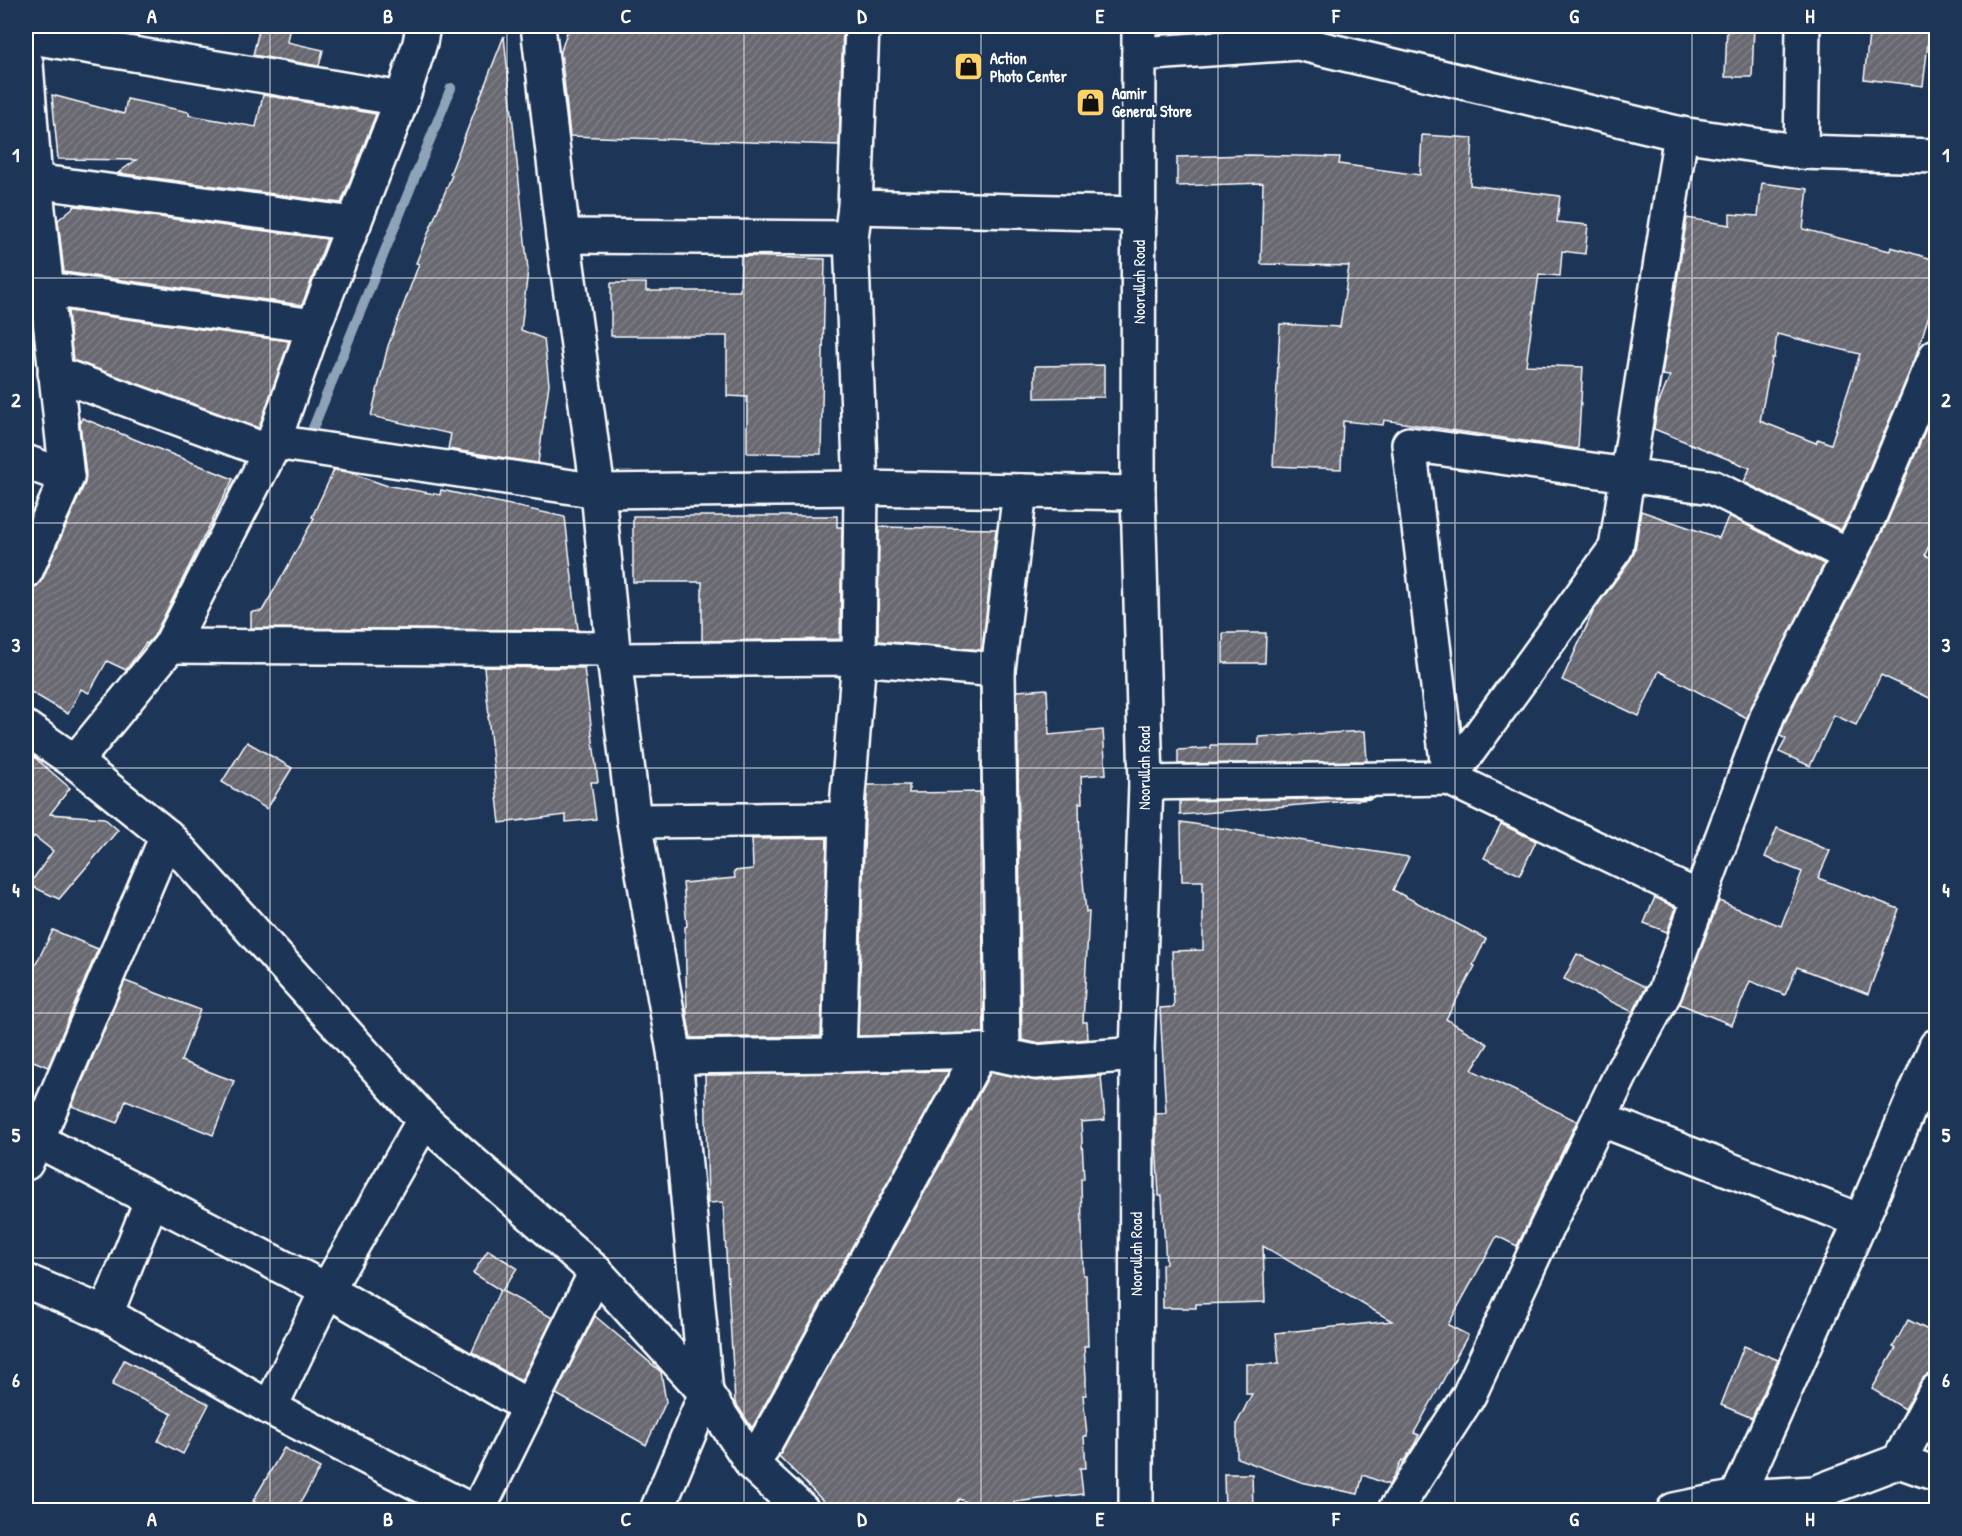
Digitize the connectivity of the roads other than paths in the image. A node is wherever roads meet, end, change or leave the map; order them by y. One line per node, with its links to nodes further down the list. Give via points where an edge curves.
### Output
1 (423, 26): 9 (street)
2 (538, 26): 17 (street)
3 (862, 26): 15 (street)
4 (1803, 26): 11 (street)
5 (1298, 34): 7 (street); 10 (street)
6 (26, 36): 9 (street)
7 (1139, 40): 14 (street, Noorullah Road)
8 (26, 63): 13 (street)
9 (402, 99): 16 (street)
10 (1681, 134): 11 (street); 25 (street)
11 (1801, 152): 12 (street)
12 (1936, 156)
13 (30, 181): 16 (street); 18 (street)
14 (1139, 214): 15 (street); 30 (street, Noorullah Road)
15 (853, 223): 17 (street); 27 (street)
16 (354, 224): 19 (street)
17 (563, 236): 28 (street)
18 (47, 289): 19 (street); 21 (street)
19 (314, 326): 23 (street)
20 (1936, 356): 22 (street)
21 (55, 373): 23 (street); 26 (street)
22 (1929, 394): 31 (street)
23 (272, 447): 28 (street); 33 (street)
24 (26, 462): 26 (street)
25 (1628, 475): 31 (street, via 1712,487); 39 (street, via 1616,548); 39 (street, via 1409,444)
26 (67, 477): 32 (street)
27 (861, 489): 28 (street); 29 (street); 35 (street)
28 (598, 491): 34 (street)
29 (1020, 491): 30 (street); 36 (street)
30 (1138, 493): 40 (street, Noorullah Road)
31 (1849, 555): 44 (street, via 1768,714)
32 (26, 571)
33 (170, 646): 34 (street); 38 (street)
34 (614, 655): 35 (street); 42 (street)
35 (859, 658): 36 (street); 41 (street)
36 (998, 670): 46 (street)
37 (26, 728): 38 (street)
38 (75, 762): 43 (street)
39 (1449, 778): 40 (street); 44 (street)
40 (1146, 783): 47 (street, Noorullah Road)
41 (846, 819): 42 (street); 48 (street)
42 (634, 821): 49 (street)
43 (167, 836): 51 (street); 52 (street)
44 (1699, 898): 50 (street, via 1665,992)
45 (1936, 1046): 54 (street)
46 (992, 1053): 47 (street, via 1035,1062); 48 (street); 64 (street)
47 (1137, 1054): 71 (street, Noorullah Road)
48 (838, 1055): 49 (street)
49 (675, 1057): 60 (street)
50 (1600, 1119): 54 (street); 72 (street, via 1469,1395)
51 (424, 1120): 55 (street); 57 (street)
52 (32, 1141): 53 (street)
53 (152, 1198): 57 (street); 58 (street)
54 (1861, 1221): 66 (street)
55 (596, 1272): 60 (street); 62 (street)
56 (26, 1281): 58 (street)
57 (327, 1290): 61 (street); 62 (street)
58 (106, 1314): 61 (street)
59 (1936, 1391): 63 (street)
60 (706, 1393): 64 (street); 69 (street)
61 (270, 1407): 67 (street)
62 (529, 1407): 68 (street)
63 (1899, 1461): 65 (street); 66 (street, via 1815,1493)
64 (753, 1465): 70 (street)
65 (1936, 1474)
66 (1737, 1497): 73 (street)
67 (470, 1510)
68 (478, 1510)
69 (657, 1510)
70 (802, 1510)
71 (1136, 1510)
72 (1395, 1510)
73 (1674, 1510)

